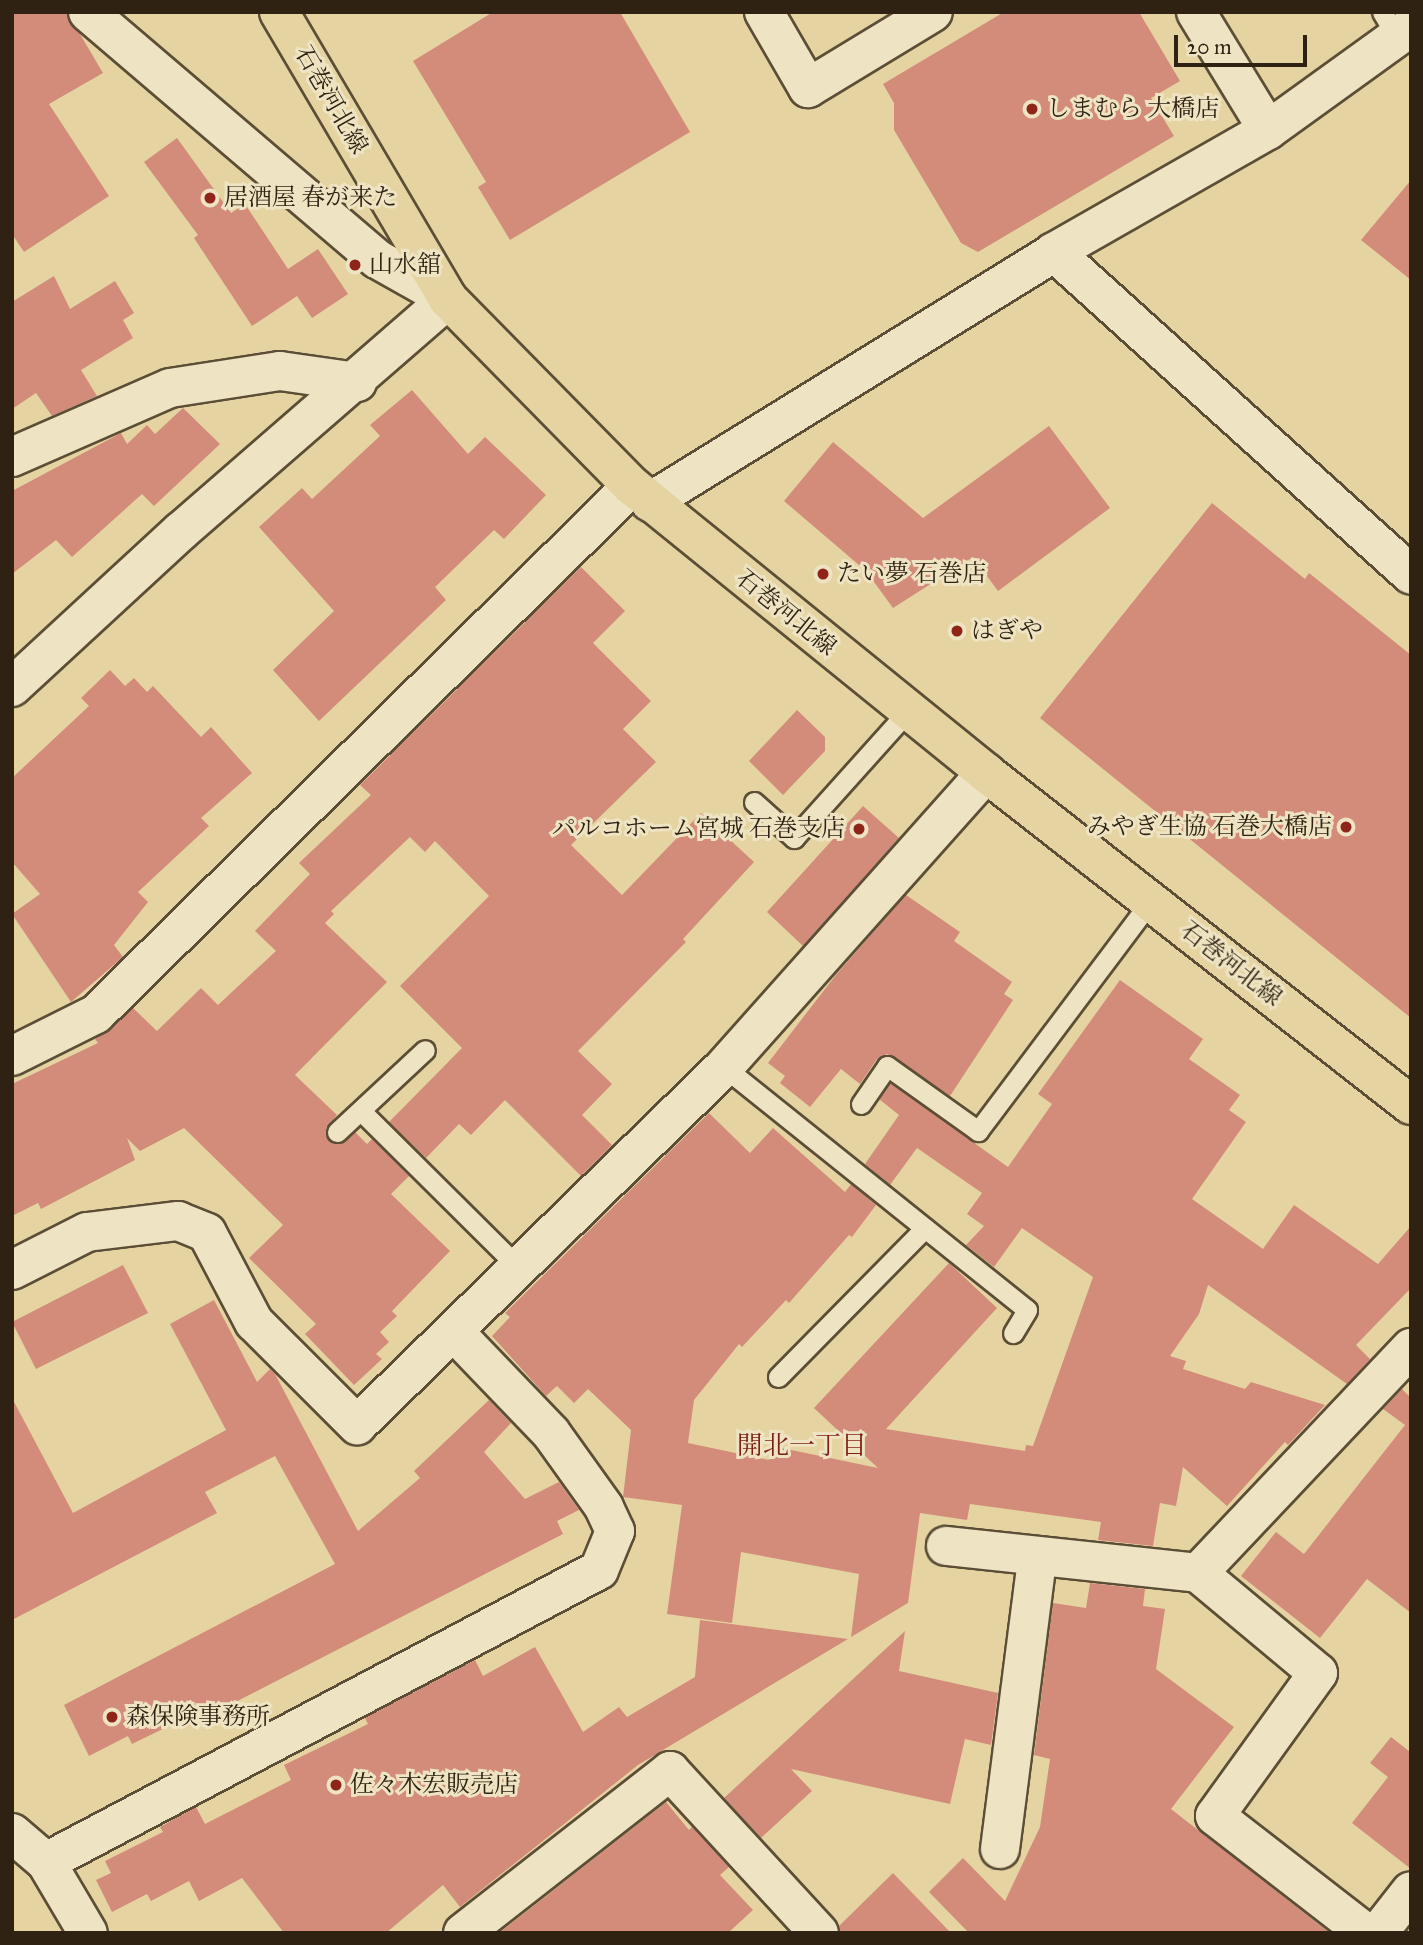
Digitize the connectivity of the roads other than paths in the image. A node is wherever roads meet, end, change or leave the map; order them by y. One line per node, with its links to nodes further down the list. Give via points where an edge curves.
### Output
1 (88, 12): 9 (street, via 377,259)
2 (279, 12): 9 (main road, 石巻河北線)
3 (764, 12): 4 (street, via 808,88)
4 (933, 12)
5 (1196, 12): 7 (street)
6 (1397, 25): 7 (street)
7 (1268, 130): 8 (street)
8 (1054, 252): 12 (street); 13 (street)
9 (448, 299): 10 (street); 12 (main road, 石巻河北線)
10 (357, 382): 11 (street, via 280,371 170,388); 14 (street, via 180,532)
11 (12, 457)
12 (641, 494): 15 (main road, 石巻河北線); 20 (street, via 96,1014)
13 (1411, 575)
14 (12, 687)
15 (908, 711): 16 (main road, 石巻河北線); 17 (lane, via 794,838)
16 (986, 773): 18 (main road, 石巻河北線); 21 (street)
17 (754, 802)
18 (1151, 901): 22 (lane, via 978,1131 887,1066); 23 (main road, 石巻河北線)
19 (425, 1050): 24 (lane)
20 (12, 1056)
21 (724, 1067): 26 (lane); 27 (street)
22 (861, 1104)
23 (1411, 1105)
24 (361, 1111): 25 (lane); 27 (lane)
25 (337, 1132)
26 (925, 1228): 30 (lane, via 1027,1310); 32 (lane)
27 (519, 1268): 29 (street)
28 (12, 1270): 29 (street, via 87,1232 178,1221 207,1233 254,1322 357,1426)
29 (454, 1332): 38 (street, via 551,1433 604,1507 615,1531 599,1570)
30 (1013, 1333)
31 (1411, 1348): 35 (street)
32 (778, 1377)
33 (946, 1546): 34 (street)
34 (1037, 1559): 35 (street); 37 (street)
35 (1198, 1573): 43 (street, via 1318,1674 1215,1816)
36 (12, 1833): 38 (street)
37 (1000, 1849)
38 (46, 1862): 41 (street)
39 (1411, 1891): 44 (street)
40 (803, 1927): 42 (street, via 670,1770)
41 (88, 1933)
42 (463, 1933)
43 (1366, 1933)
44 (1378, 1933)

